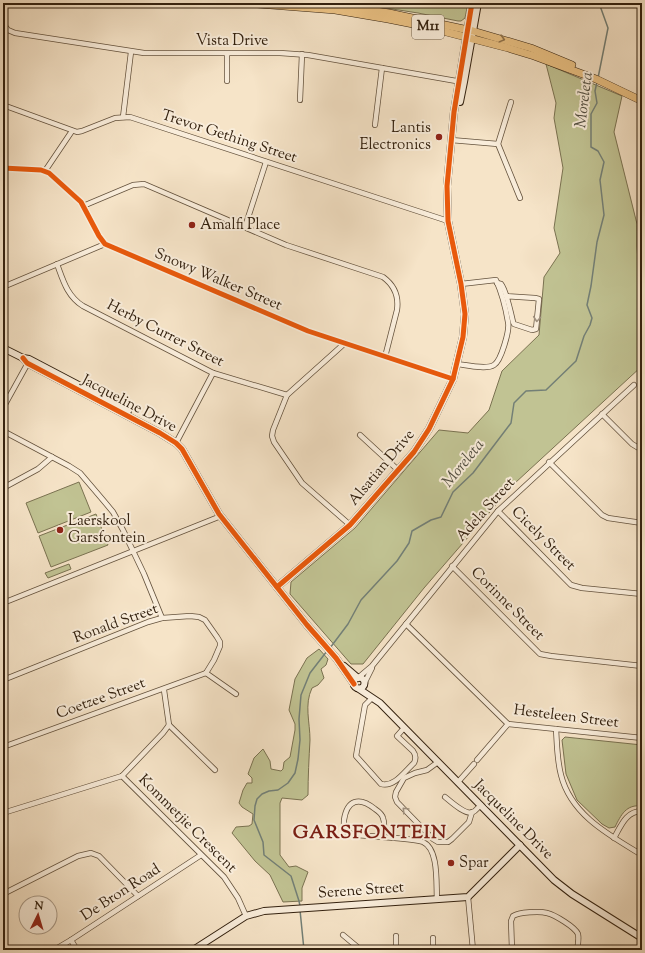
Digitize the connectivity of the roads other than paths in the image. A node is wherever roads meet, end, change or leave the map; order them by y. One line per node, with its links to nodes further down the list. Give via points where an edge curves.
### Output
1 (244, 3): 8 (main road, M11, via 355,13)
2 (323, 3): 6 (main road, M11)
3 (346, 3): 6 (street)
4 (472, 3): 8 (street)
5 (478, 3): 8 (street)
6 (354, 7): 8 (main road, M11, via 389,13)
7 (3, 24): 9 (street, Vista Drive, via 15,33)
8 (470, 34): 14 (street, Alsatian Drive); 15 (main road, M11)
9 (131, 52): 10 (street, Vista Drive); 21 (street)
10 (228, 54): 11 (street, Vista Drive); 13 (street)
11 (302, 54): 12 (street, Vista Drive); 17 (street)
12 (382, 68): 14 (street, Vista Drive); 22 (street)
13 (227, 81)
14 (462, 82): 24 (street, Alsatian Drive)
15 (612, 83): 16 (main road, M11); 18 (main road, M11)
16 (642, 96)
17 (300, 100)
18 (642, 101)
19 (511, 102): 25 (street)
20 (3, 104): 23 (street)
21 (123, 117): 23 (street, Trevor Gething Street, via 82,131); 26 (street, Trevor Gething Street, via 137,119)
22 (375, 125)
23 (72, 131): 28 (street)
24 (451, 140): 25 (street); 31 (street, Alsatian Drive, via 447,186)
25 (498, 144): 29 (street)
26 (266, 162): 31 (street, Trevor Gething Street); 32 (street)
27 (3, 168): 28 (street)
28 (45, 171): 30 (street)
29 (520, 198)
30 (83, 206): 32 (street, via 133,185 144,184); 33 (street, via 98,236)
31 (448, 221): 36 (street, Alsatian Drive)
32 (245, 227): 41 (street, via 300,250 383,277 389,282 395,291 398,306)
33 (105, 244): 34 (street); 39 (street, Snowy Walker Street, via 274,317)
34 (57, 264): 37 (street); 44 (street, Herby Currer Street, via 70,294 76,301)
35 (496, 281): 36 (street); 38 (street, via 501,284); 43 (street, via 508,324 498,361 488,367)
36 (461, 284): 43 (street, Alsatian Drive, via 464,326)
37 (3, 287)
38 (506, 296): 38 (street, one-way to 38, via 539,299 535,331 514,324)
39 (345, 343): 41 (street, Snowy Walker Street); 47 (street)
40 (3, 348): 42 (street, Jacqueline Drive)
41 (385, 357): 45 (street, Snowy Walker Street)
42 (26, 360): 48 (street); 52 (street, Jacqueline Drive)
43 (457, 364): 45 (street, Alsatian Drive)
44 (213, 373): 47 (street, Herby Currer Street); 52 (street)
45 (453, 379): 56 (street, Alsatian Drive, via 423,440)
46 (634, 385): 49 (street, Adela Street)
47 (287, 395): 61 (street, via 273,430 274,442 302,483)
48 (3, 408)
49 (602, 414): 53 (street, via 632,444); 55 (street, Adela Street)
50 (3, 431): 54 (street)
51 (360, 435): 56 (street)
52 (177, 441): 59 (street, Jacqueline Drive, via 187,449 221,511)
53 (642, 450)
54 (52, 457): 57 (street, via 38,469); 62 (street, via 80,473 94,489 113,512)
55 (550, 462): 58 (street, Adela Street); 60 (street, via 602,515 616,520)
56 (398, 470): 61 (street, Alsatian Drive)
57 (3, 488)
58 (498, 511): 63 (street, Adela Street); 65 (street, Cicely Street, via 571,585)
59 (221, 516): 62 (street); 64 (street, Jacqueline Drive)
60 (642, 523)
61 (350, 525): 64 (street, Alsatian Drive)
62 (134, 551): 66 (street); 67 (street)
63 (452, 566): 68 (street, Adela Street); 71 (street, Corinne Street, via 540,654)
64 (277, 587): 69 (street, Jacqueline Drive)
65 (642, 594)
66 (3, 604)
67 (162, 618): 72 (street, Ronald Street, via 199,617 211,627 220,646); 74 (street, Ronald Street)
68 (406, 624): 70 (street, Adela Street); 82 (street, Hesteleen Street)
69 (334, 656): 73 (street, Jacqueline Drive); 76 (street, Jacqueline Drive)
70 (372, 666): 73 (street, Adela Street); 75 (street, Adela Street)
71 (642, 666)
72 (206, 673): 78 (street, Coetzee Street); 79 (street)
73 (358, 677): 75 (street); 76 (street)
74 (3, 680)
75 (365, 683): 77 (street, via 363,688); 81 (street, Jacqueline Drive)
76 (354, 684): 77 (street)
77 (359, 689): 80 (street, Jacqueline Drive)
78 (164, 690): 83 (street); 87 (street, Coetzee Street)
79 (236, 694)
80 (372, 698): 81 (street, Jacqueline Drive); 84 (street, via 365,705 356,756 383,785 392,784 414,763 413,751 398,736)
81 (380, 703): 84 (street, Jacqueline Drive)
82 (508, 724): 85 (street, Hesteleen Street); 91 (street)
83 (169, 725): 89 (street); 90 (street)
84 (404, 728): 88 (street, Jacqueline Drive)
85 (556, 729): 86 (street, Hesteleen Street); 98 (street, via 559,766 570,797 590,820)
86 (642, 738)
87 (3, 747)
88 (438, 762): 91 (street, Jacqueline Drive); 95 (street, one-way to 88, via 470,822 452,839 448,842 438,842 397,802 396,792 404,778 427,770)
89 (215, 770)
90 (122, 776): 96 (street, Kommetjie Crescent); 100 (street, Kommetjie Crescent)
91 (458, 782): 93 (street, Jacqueline Drive)
92 (445, 797): 95 (street, via 468,813)
93 (480, 805): 95 (street); 99 (street, Jacqueline Drive)
94 (642, 811): 98 (street, via 629,815)
95 (472, 812)
96 (3, 814)
97 (383, 837): 97 (street, via 382,815 365,802 350,804 345,812 346,832); 105 (street, via 420,841 428,846 434,855)
98 (614, 838): 101 (street)
99 (520, 845): 104 (street); 110 (street, Jacqueline Drive, via 562,886)
100 (201, 855): 103 (street, De Bron Road); 106 (street, Kommetjie Crescent, via 231,886)
101 (642, 855)
102 (3, 894): 103 (street, via 78,856 91,853 99,856)
103 (138, 896): 111 (street, De Bron Road)
104 (468, 897): 105 (street, Serene Street); 118 (street)
105 (437, 899): 106 (street, Serene Street, via 283,909)
106 (246, 916): 114 (street, Serene Street)
107 (342, 935): 115 (street)
108 (396, 936): 116 (street)
109 (433, 938): 117 (street)
110 (642, 938)
111 (71, 940): 112 (street, De Bron Road); 113 (street)
112 (54, 950)
113 (77, 950)
114 (192, 950)
115 (361, 950)
116 (396, 950)
117 (433, 950)
118 (473, 950)
119 (512, 950): 120 (street, via 513,916 518,913 541,912 552,915 574,929 578,937)
120 (577, 950)

